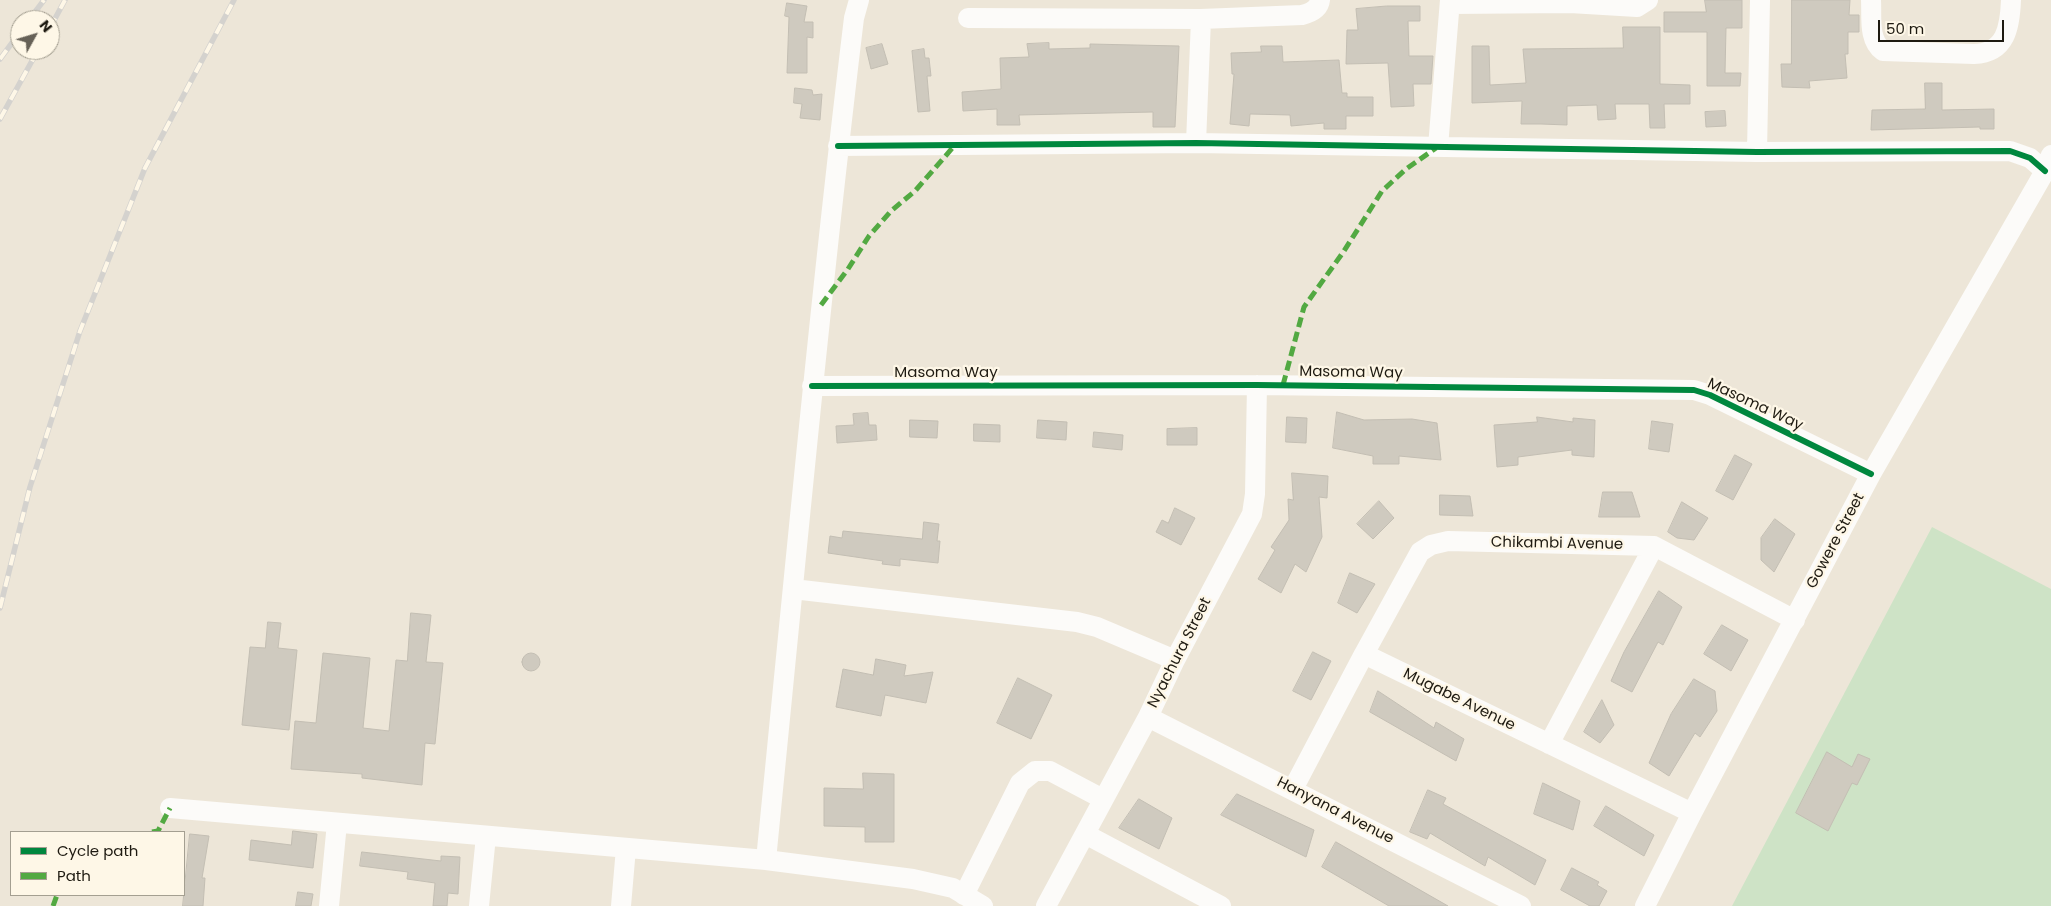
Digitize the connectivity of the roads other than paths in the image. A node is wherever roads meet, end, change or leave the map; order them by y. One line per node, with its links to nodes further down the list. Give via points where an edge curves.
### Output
1 (859, 0): 13 (street)
2 (1320, 0): 11 (street, via 1312,12 1302,15)
3 (1648, 0): 7 (street, via 1637,7)
4 (1760, 0): 15 (street)
5 (1871, 0): 6 (street, via 1873,39 1883,51 1974,54 1986,54 1998,47 2008,27)
6 (2011, 0)
7 (1570, 1): 8 (street)
8 (1450, 2): 14 (street)
9 (1071, 9): 10 (street); 11 (street)
10 (968, 18)
11 (1201, 18): 12 (street)
12 (1196, 143): 13 (street); 14 (street)
13 (838, 146): 18 (street)
14 (1438, 148): 15 (street)
15 (1757, 152): 16 (street, via 2010,151)
16 (2048, 163): 19 (street, Gowere Street)
17 (1257, 385): 18 (street, Masoma Way); 19 (street, Masoma Way, via 1694,390); 24 (street, Nyachura Street, via 1252,514)
18 (812, 386): 21 (street)
19 (1871, 474): 22 (street, Gowere Street)
20 (1654, 546): 22 (street, Chikambi Avenue); 23 (street, Chikambi Avenue, via 1448,541 1431,545 1420,552); 26 (street)
21 (793, 589): 24 (street, via 1078,622); 35 (street)
22 (1795, 620): 30 (street, Gowere Street)
23 (1364, 654): 26 (street, Mugabe Avenue); 27 (street)
24 (1175, 660): 25 (street, Nyachura Street)
25 (1148, 717): 27 (street, Hanyana Avenue); 28 (street, Nyachura Street)
26 (1549, 744): 30 (street, Mugabe Avenue)
27 (1294, 789): 43 (street, Hanyana Avenue)
28 (1104, 799): 32 (street, Nyachura Street); 36 (street, via 1050,771 1035,771 1020,783)
29 (170, 808): 31 (street)
30 (1692, 813): 44 (street, Gowere Street)
31 (337, 823): 33 (street); 38 (street)
32 (1085, 834): 37 (street); 42 (street, Nyachura Street)
33 (486, 836): 34 (street); 39 (street)
34 (626, 848): 35 (street); 40 (street)
35 (766, 860): 36 (street, via 913,878 953,888)
36 (964, 895): 41 (street)
37 (1218, 905)
38 (329, 906)
39 (479, 906)
40 (620, 906)
41 (983, 906)
42 (1046, 906)
43 (1521, 906)
44 (1645, 906)

